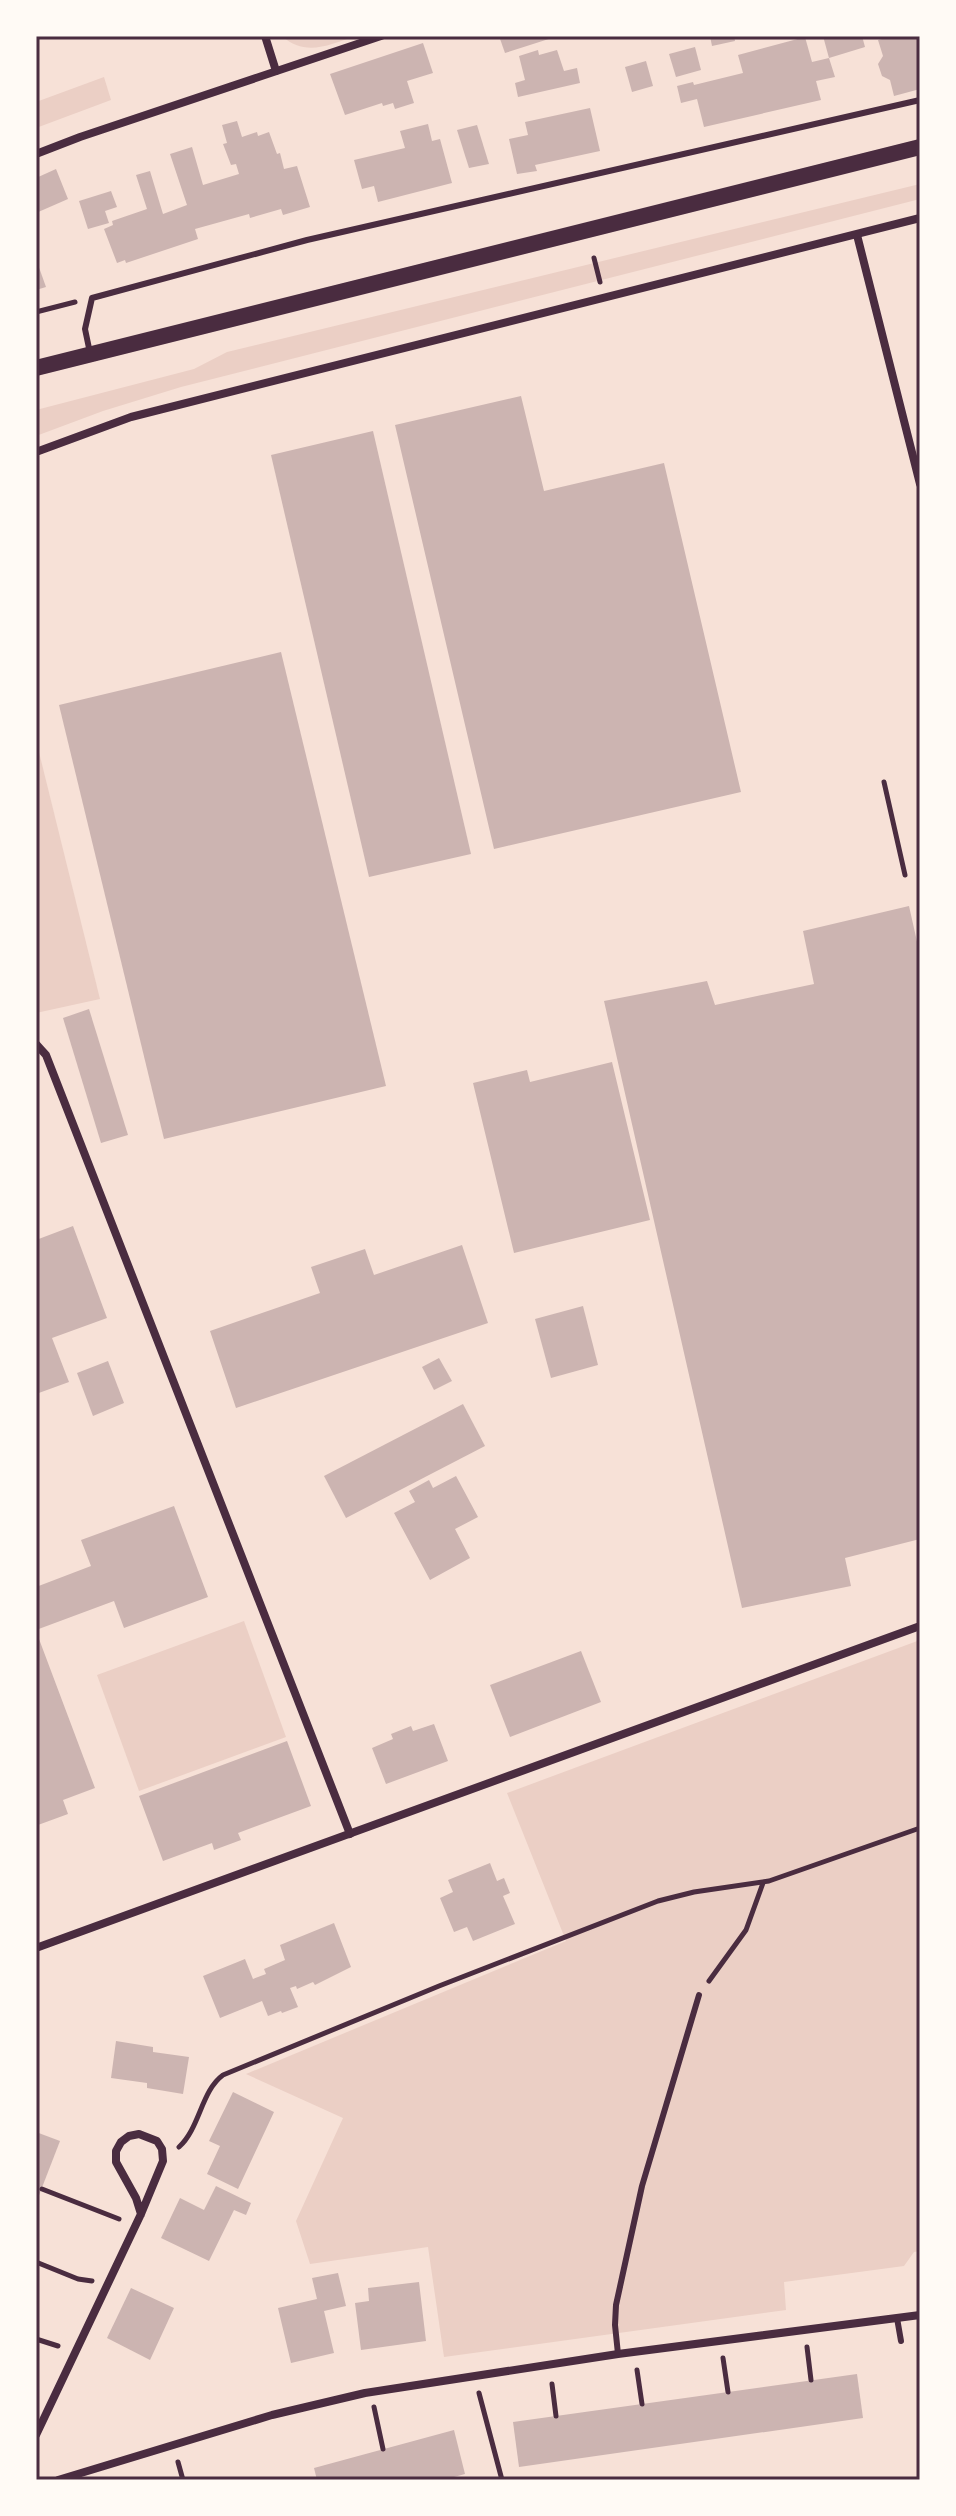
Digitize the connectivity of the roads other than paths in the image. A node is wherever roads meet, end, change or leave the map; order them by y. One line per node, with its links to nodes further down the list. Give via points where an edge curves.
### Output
1 (265, 36): 3 (street)
2 (381, 36): 3 (street)
3 (276, 71): 6 (street)
4 (920, 100): 9 (lane, via 321,236 92,298 85,329)
5 (920, 147): 9 (main road)
6 (36, 154)
7 (920, 218): 8 (street)
8 (857, 235): 11 (street, via 131,417); 12 (street)
9 (90, 353): 10 (main road)
10 (36, 368)
11 (36, 452)
12 (920, 484)
13 (36, 1044): 15 (street, via 46,1055)
14 (920, 1626): 15 (street)
15 (350, 1834): 16 (street)
16 (36, 1948)
17 (699, 1995): 22 (lane, via 636,2214 616,2305)
18 (141, 2214): 18 (street, via 163,2161 162,2149 149,2136 129,2136 116,2151 116,2162); 23 (street)
19 (920, 2315): 20 (street)
20 (897, 2318): 21 (lane); 22 (street)
21 (901, 2341)
22 (618, 2354): 24 (street, via 340,2398)
23 (36, 2435)
24 (58, 2480)

